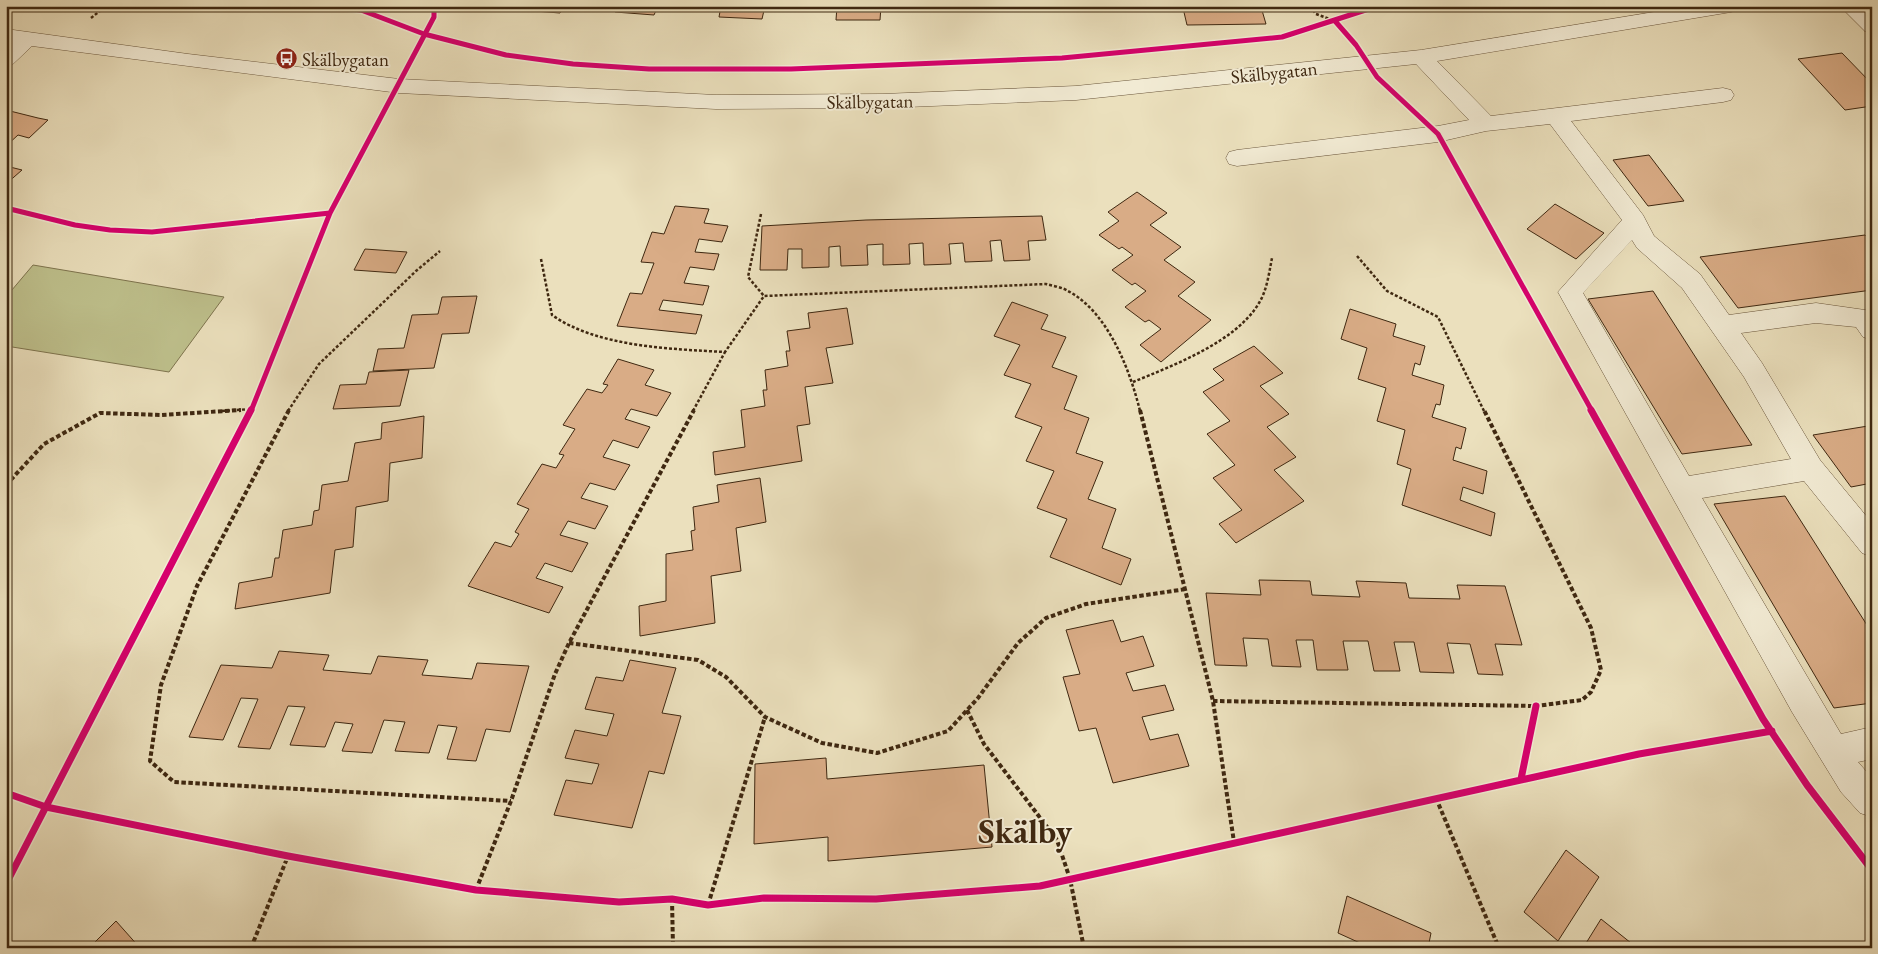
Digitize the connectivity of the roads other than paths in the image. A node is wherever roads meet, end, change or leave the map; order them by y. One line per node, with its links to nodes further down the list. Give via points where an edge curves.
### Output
1 (1732, 6): 6 (street, Skälbygatan)
2 (1850, 6): 3 (street)
3 (1872, 26)
4 (6, 36): 5 (street, Skälbygatan)
5 (27, 39): 6 (street, Skälbygatan, via 398,86 716,102 883,102 1036,95); 7 (street)
6 (1421, 57): 10 (street)
7 (6, 59)
8 (1723, 95): 9 (street)
9 (1556, 116): 10 (street); 12 (street)
10 (1486, 124): 11 (street, via 1438,134)
11 (1237, 158)
12 (1635, 221): 13 (street, via 1645,242 1691,281); 16 (street, via 1570,292)
13 (1722, 326): 14 (street, via 1816,312 1863,318); 15 (street, via 1753,370)
14 (1872, 330)
15 (1810, 468): 16 (street); 17 (street)
16 (1682, 489): 19 (street, via 1802,701)
17 (1870, 537)
18 (1872, 743): 19 (street)
19 (1834, 751): 20 (street, via 1852,781)
20 (1872, 801)

